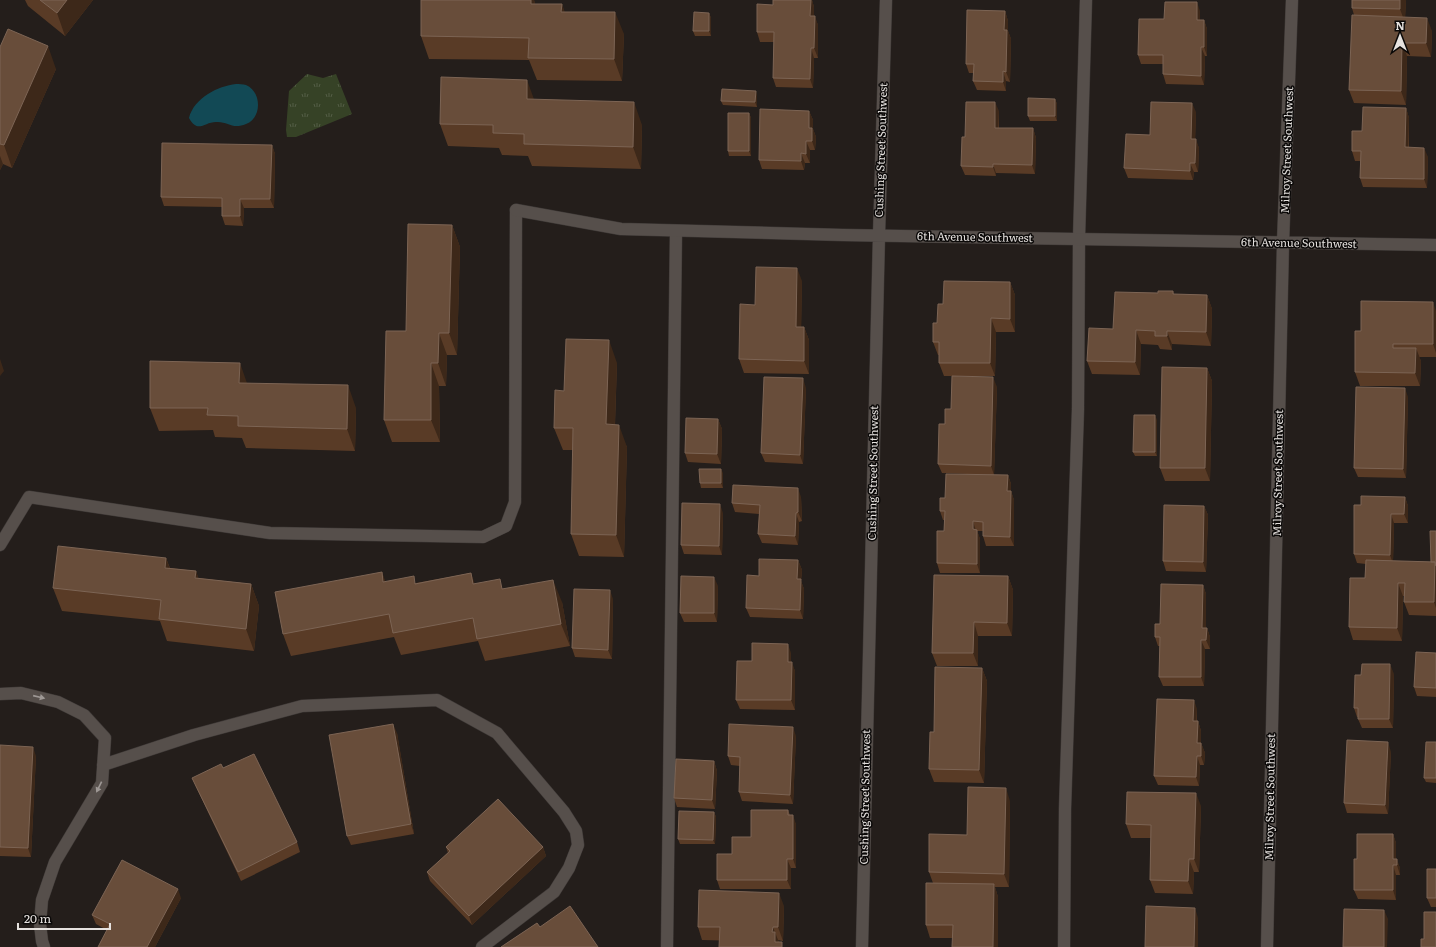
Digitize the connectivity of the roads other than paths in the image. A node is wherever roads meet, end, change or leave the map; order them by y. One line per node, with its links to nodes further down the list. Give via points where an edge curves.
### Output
1 (886, 0): 5 (street, Cushing Street Southwest)
2 (1086, 0): 6 (street)
3 (1292, 0): 7 (street, Milroy Street Southwest)
4 (676, 231): 5 (street, 6th Avenue Southwest); 9 (street, 6th Avenue Southwest, via 621,229 516,210 515,502 506,526 483,537 270,533 29,497); 14 (street)
5 (879, 235): 6 (street, 6th Avenue Southwest); 15 (street, Cushing Street Southwest)
6 (1079, 238): 7 (street, 6th Avenue Southwest); 16 (street, via 1078,409 1066,793)
7 (1283, 243): 8 (street, 6th Avenue Southwest); 17 (street, Milroy Street Southwest)
8 (1436, 245)
9 (0, 545)
10 (0, 694): 11 (street, one-way to 11, via 21,693 58,702 84,715 105,738)
11 (103, 765): 12 (street, one-way to 12, via 102,783 55,862 42,900 40,924); 13 (street, via 194,735 302,706 437,700 497,733 564,812 576,831 578,845 569,868 554,892)
12 (44, 947)
13 (482, 947)
14 (667, 947)
15 (862, 947)
16 (1064, 947)
17 (1266, 947)

